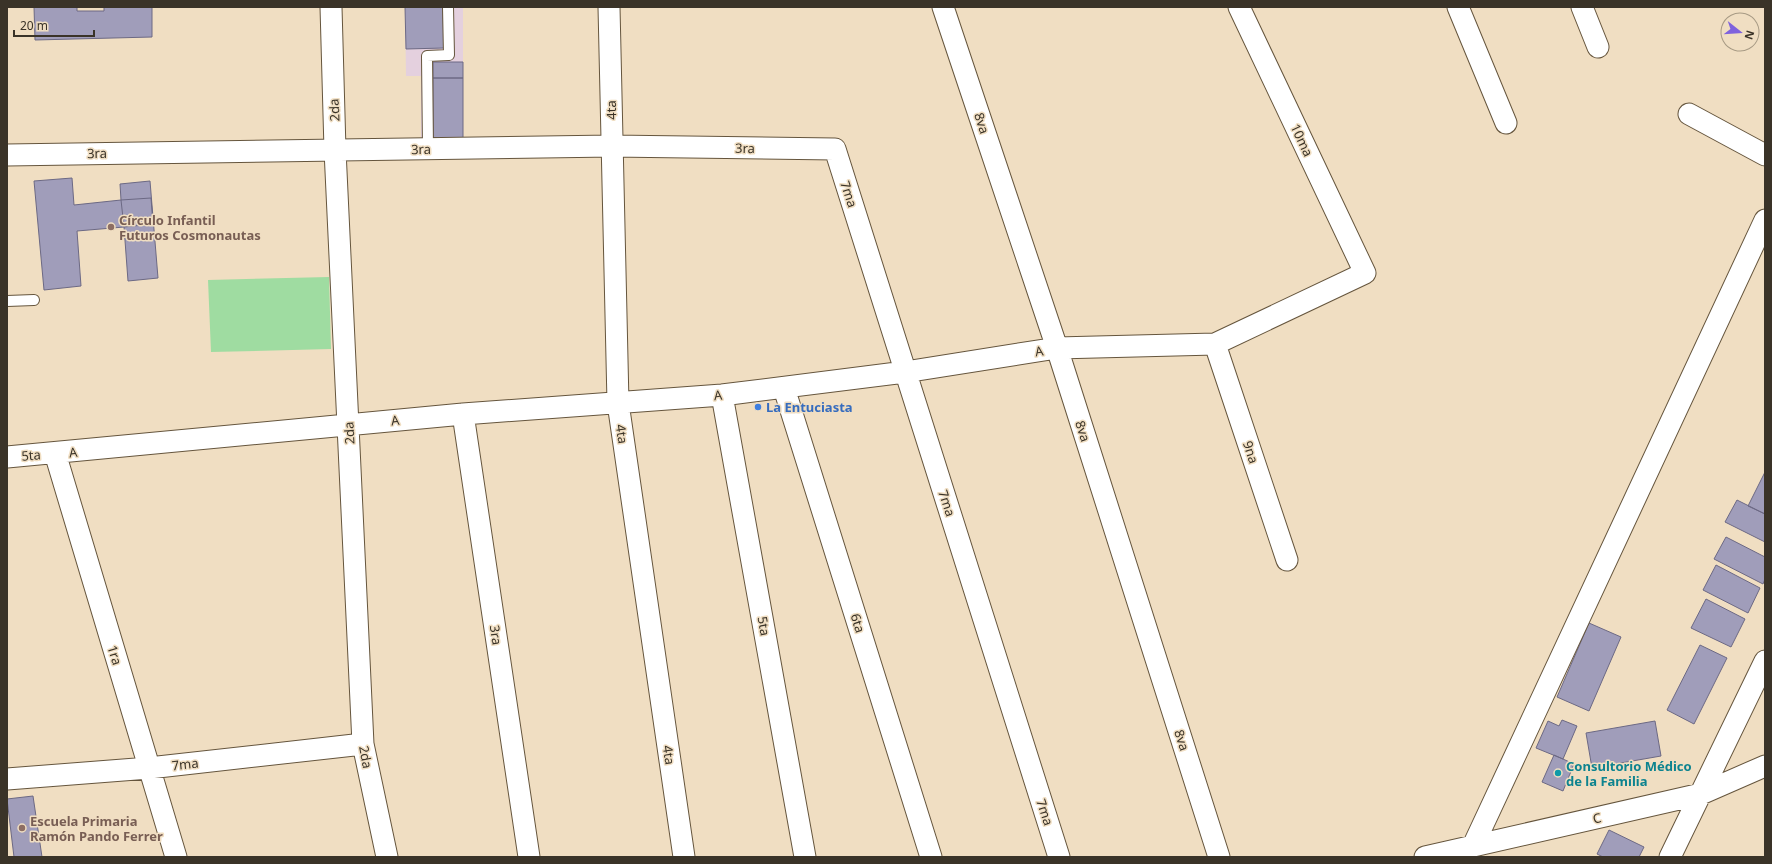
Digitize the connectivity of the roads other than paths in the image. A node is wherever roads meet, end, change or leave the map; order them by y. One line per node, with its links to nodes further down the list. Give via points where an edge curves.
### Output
1 (331, 7): 14 (street, 2da)
2 (448, 7): 12 (lane, via 449,55 426,56)
3 (609, 7): 11 (street, 4ta)
4 (944, 7): 22 (street, 8va)
5 (1239, 7): 18 (street, 10ma)
6 (1458, 7): 10 (street)
7 (1582, 7): 8 (street)
8 (1598, 47)
9 (1689, 114): 16 (street)
10 (1506, 123)
11 (612, 146): 12 (street, 3ra); 13 (street, 3ra); 26 (street, 4ta)
12 (428, 149): 14 (street, 3ra)
13 (835, 149): 23 (street, 7ma)
14 (335, 150): 15 (street, 3ra); 28 (street, 2da)
15 (7, 154)
16 (1765, 155)
17 (1765, 220): 38 (street)
18 (1365, 273): 21 (street, A)
19 (34, 300): 20 (lane)
20 (7, 301)
21 (1215, 344): 22 (street, A); 31 (street, 9na)
22 (1057, 348): 23 (street, A); 46 (street, 8va)
23 (906, 372): 24 (street, A); 45 (street, 7ma)
24 (784, 388): 25 (street, A); 44 (street, 6ta)
25 (722, 395): 26 (street, A); 43 (street, 5ta)
26 (618, 403): 27 (street, A); 42 (street, 4ta)
27 (463, 414): 28 (street, A); 41 (street, 3ra)
28 (348, 425): 29 (street, A); 33 (street, 2da)
29 (54, 453): 30 (street, 5ta); 35 (street, 1ra)
30 (7, 457)
31 (1287, 560)
32 (1765, 661): 37 (street)
33 (363, 744): 35 (street, 7ma); 40 (street, 2da)
34 (1765, 766): 37 (street, C)
35 (148, 768): 36 (street, 7ma); 39 (street, 1ra)
36 (7, 779)
37 (1701, 794): 38 (street, C); 48 (street)
38 (1473, 846): 47 (street, C)
39 (176, 857)
40 (386, 857)
41 (529, 857)
42 (684, 857)
43 (805, 857)
44 (931, 857)
45 (1059, 857)
46 (1219, 857)
47 (1425, 857)
48 (1670, 857)

